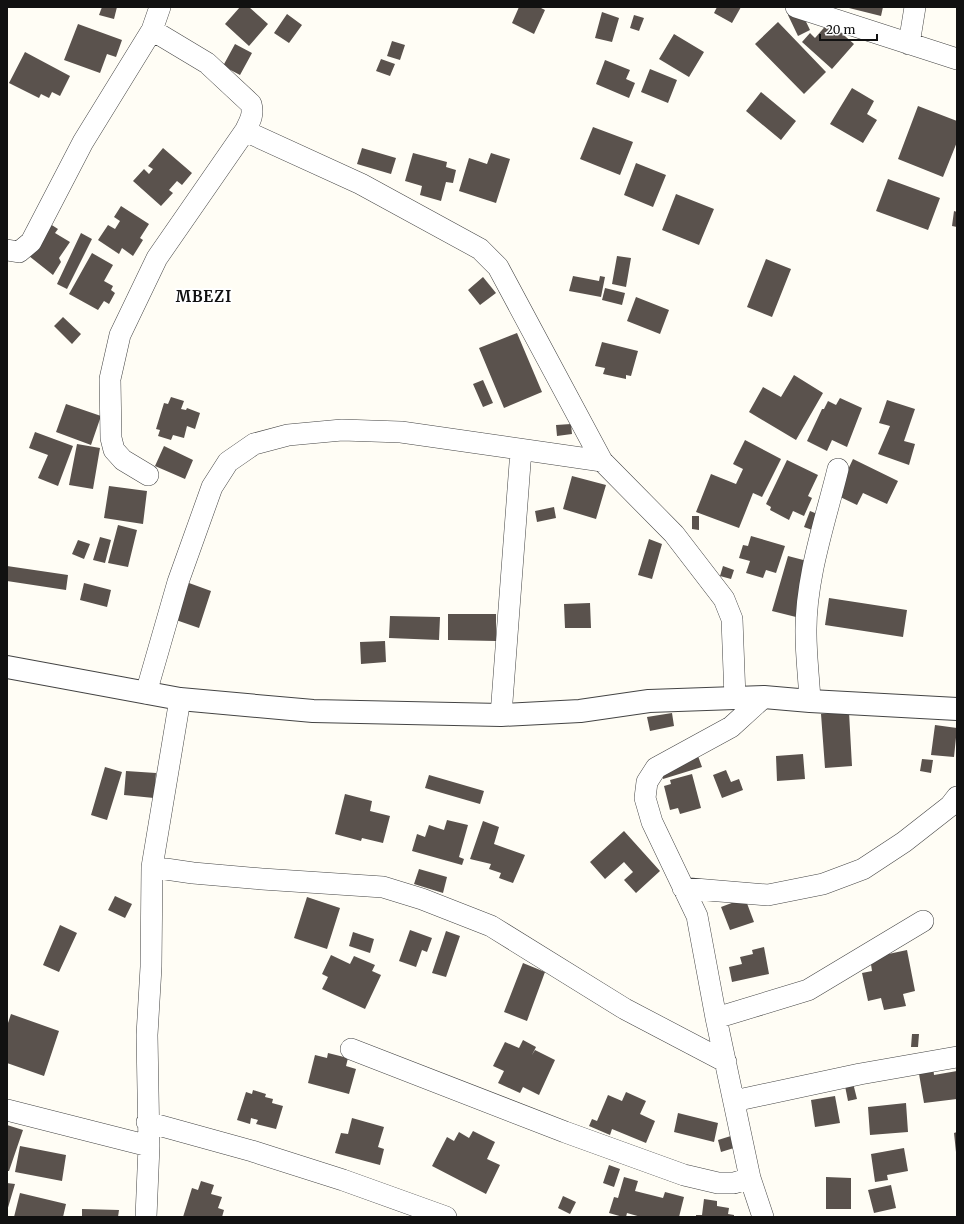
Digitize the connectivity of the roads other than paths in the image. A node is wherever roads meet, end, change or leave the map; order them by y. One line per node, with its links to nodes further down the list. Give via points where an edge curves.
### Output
1 (160, 7): 4 (street)
2 (796, 7): 5 (street)
3 (916, 7): 5 (street)
4 (152, 30): 7 (street, via 207,64 251,104 252,117); 8 (street, via 84,142 31,242 19,252)
5 (909, 44): 6 (street)
6 (957, 59)
7 (245, 131): 10 (street, via 361,184 480,249 491,258); 12 (street, via 157,258 120,335 110,379 111,438 114,450 123,460)
8 (7, 250)
9 (521, 450): 10 (street); 14 (street, via 401,432 342,430 288,436 254,444 228,462 212,487 178,582); 20 (street)
10 (602, 460): 16 (street, via 674,534 724,599 732,619)
11 (838, 469): 18 (street, via 810,591 806,633)
12 (148, 475)
13 (7, 667): 14 (street)
14 (146, 693): 17 (street)
15 (764, 697): 16 (street); 18 (street); 23 (street, via 731,727 656,768 647,782 645,798 652,822)
16 (735, 698): 20 (street, via 649,701 580,711)
17 (180, 699): 20 (street, via 313,711); 22 (street)
18 (810, 701): 19 (street)
19 (957, 709)
20 (501, 715)
21 (957, 798): 23 (street, via 904,842 863,869 823,884 768,895)
22 (152, 867): 28 (street, via 262,879 383,887 422,899 491,926 625,1008); 31 (street)
23 (683, 888): 25 (street, via 697,916)
24 (923, 921): 25 (street, via 808,990)
25 (716, 1018): 28 (street)
26 (351, 1049): 33 (street, via 684,1175 726,1183)
27 (957, 1057): 29 (street, via 860,1074)
28 (726, 1062): 29 (street)
29 (734, 1101): 33 (street)
30 (7, 1110): 32 (street)
31 (147, 1122): 32 (street); 35 (street, via 275,1158)
32 (149, 1146): 34 (street)
33 (750, 1178): 36 (street)
34 (146, 1217)
35 (446, 1217)
36 (763, 1217)

